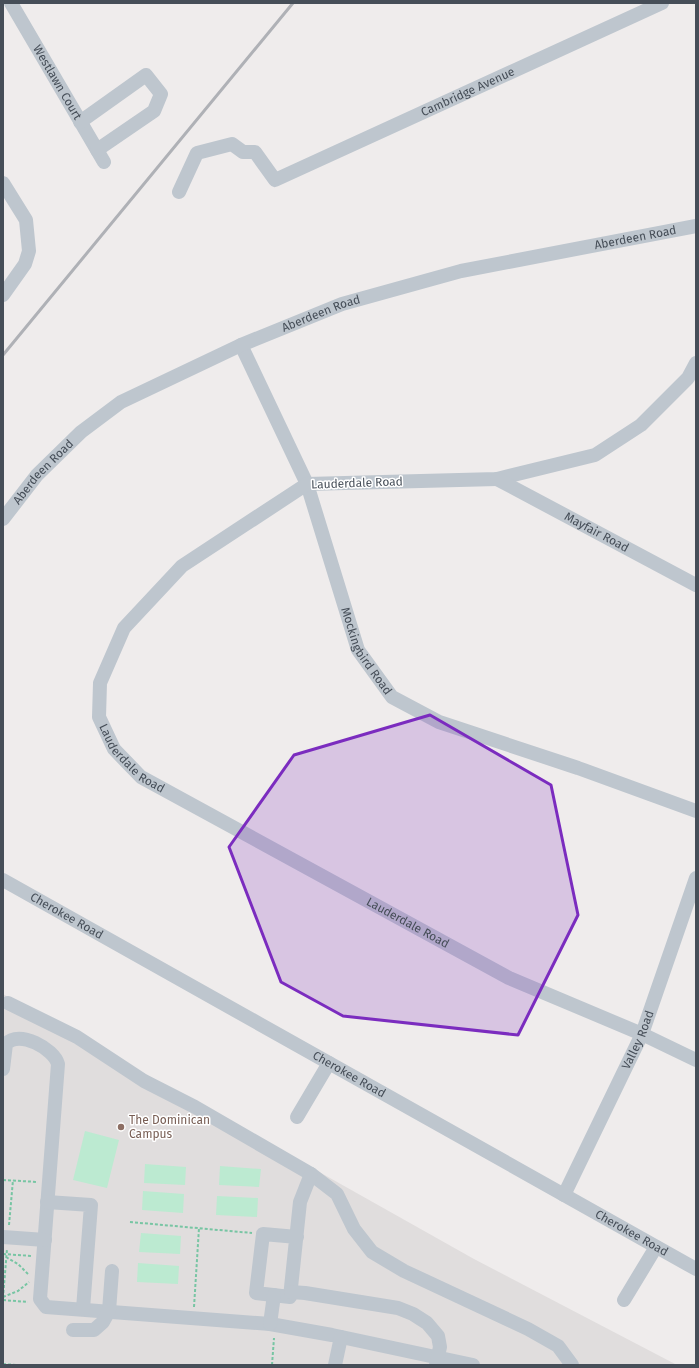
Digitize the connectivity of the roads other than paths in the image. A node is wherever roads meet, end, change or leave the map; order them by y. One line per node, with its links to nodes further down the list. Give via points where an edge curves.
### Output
1 (11, 3): 3 (street, Westlawn Court)
2 (662, 3): 5 (street, Cambridge Avenue, via 275,180 255,152 243,152 232,144 197,153)
3 (80, 122): 3 (street, Westlawn Court, via 100,156 154,111 161,94 146,75)
4 (3, 182): 7 (street, via 26,220 29,252 25,264)
5 (180, 192)
6 (696, 226): 8 (street, Aberdeen Road, via 461,271 342,304)
7 (3, 295)
8 (241, 345): 11 (street, Mockingbird Road); 12 (street, Aberdeen Road, via 121,402 110,410 81,432 38,475)
9 (696, 363): 10 (street, Lauderdale Road, via 688,378 641,425 595,455)
10 (498, 479): 11 (street, Lauderdale Road); 13 (street, Mayfair Road)
11 (307, 484): 14 (street, Mockingbird Road, via 358,650 392,697 439,722 578,768); 18 (street, Lauderdale Road, via 182,566 124,628 100,683 99,717 114,749 141,776 508,978)
12 (3, 519)
13 (696, 585)
14 (696, 811)
15 (696, 878): 18 (street, Valley Road)
16 (3, 880): 20 (street, Cherokee Road)
17 (8, 1003): 23 (street, via 77,1037 144,1081 195,1107)
18 (642, 1034): 19 (street, Lauderdale Road); 24 (street, Valley Road)
19 (696, 1060)
20 (329, 1063): 22 (street); 24 (street, Cherokee Road)
21 (3, 1069): 25 (street, via 5,1047 15,1038 31,1042 57,1058)
22 (297, 1117)
23 (311, 1174): 26 (street, via 300,1202); 43 (street, via 337,1194 354,1229 372,1252 404,1271 558,1346)
24 (564, 1195): 29 (street, Cherokee Road)
25 (48, 1202): 28 (street); 35 (street, via 91,1205)
26 (297, 1237): 32 (street); 33 (street, via 263,1234 256,1294)
27 (6, 1238): 28 (street)
28 (45, 1240): 35 (street, via 41,1302 46,1307)
29 (656, 1247): 30 (street, Cherokee Road); 34 (street)
30 (696, 1269)
31 (112, 1271): 36 (street)
32 (291, 1292): 33 (street, via 290,1297); 40 (street, via 398,1308 413,1314 427,1323 438,1336 440,1347)
33 (274, 1295): 37 (street)
34 (624, 1300)
35 (83, 1309): 36 (street)
36 (109, 1311): 37 (street); 38 (street, via 103,1322 94,1330)
37 (270, 1324): 39 (street)
38 (73, 1330)
39 (342, 1337): 40 (street); 41 (street)
40 (437, 1362): 42 (street)
41 (335, 1365)
42 (473, 1365)
43 (572, 1365)

